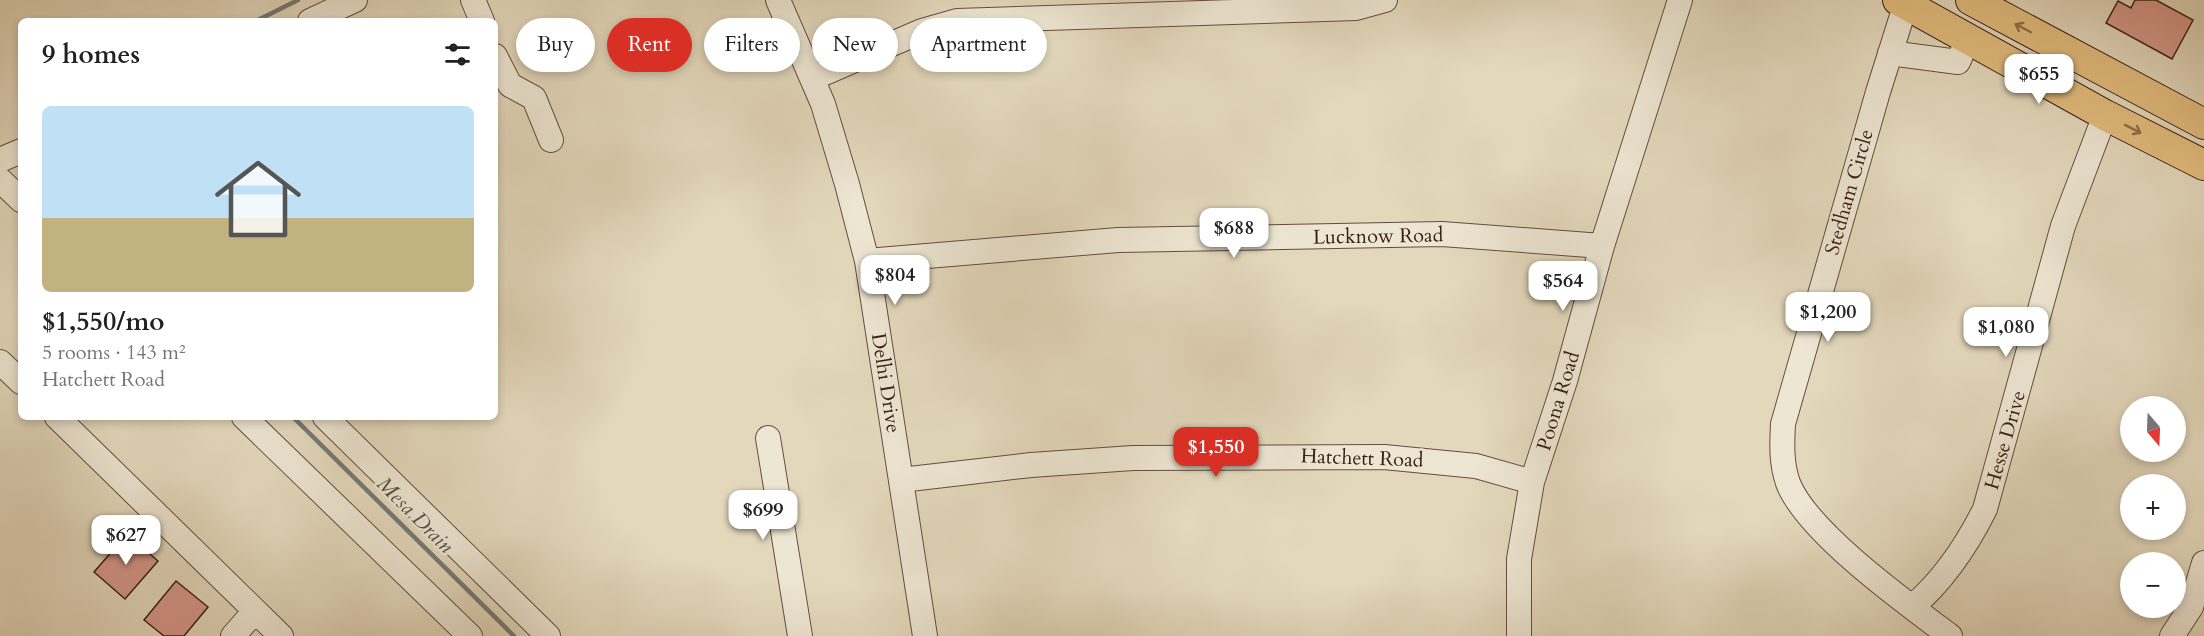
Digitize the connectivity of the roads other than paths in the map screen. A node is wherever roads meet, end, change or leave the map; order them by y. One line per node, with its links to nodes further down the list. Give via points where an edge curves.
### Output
1 (355, 0): 9 (street)
2 (473, 0): 10 (street)
3 (778, 0): 14 (street, Delhi Drive)
4 (1385, 0): 8 (street, via 1356,8)
5 (1680, 0): 23 (street, Poona Road)
6 (1971, 0): 16 (main road, one-way to 6)
7 (1903, 1): 11 (main road); 12 (street, Stedham Circle)
8 (1165, 6): 14 (street, via 957,21 922,31)
9 (316, 18)
10 (481, 18)
11 (1968, 39): 12 (street, via 1958,62); 15 (main road)
12 (1890, 53): 34 (street, Stedham Circle, via 1786,413 1782,445 1788,483 1808,516)
13 (498, 62): 17 (street, via 510,85 534,98)
14 (813, 78): 24 (street, Delhi Drive)
15 (2105, 115): 20 (main road, one-way to 20); 34 (street, Hesse Drive, via 2063,226 1985,509 1951,567)
16 (2204, 124)
17 (551, 140)
18 (18, 152): 19 (street)
19 (0, 160)
20 (2204, 165)
21 (0, 180): 22 (street)
22 (18, 197)
23 (1602, 246): 24 (street, Lucknow Road, via 1442,234 1142,240); 32 (street, Poona Road)
24 (867, 261): 31 (street, Delhi Drive)
25 (0, 362): 26 (street)
26 (18, 379)
27 (60, 420): 35 (street)
28 (247, 420): 38 (street)
29 (328, 420): 39 (street)
30 (768, 438): 40 (street)
31 (901, 480): 32 (street, Hatchett Road, via 1121,459 1328,456 1445,462 1476,466); 41 (street, Delhi Drive)
32 (1532, 482): 42 (street, Poona Road, via 1519,559)
33 (2204, 563): 44 (street, via 2191,607)
34 (1912, 608): 43 (street, Stedham Circle)
35 (255, 611): 36 (street); 37 (street)
36 (233, 636)
37 (281, 636)
38 (470, 636)
39 (548, 636)
40 (800, 636)
41 (926, 636)
42 (1519, 636)
43 (1950, 636)
44 (2172, 636)

